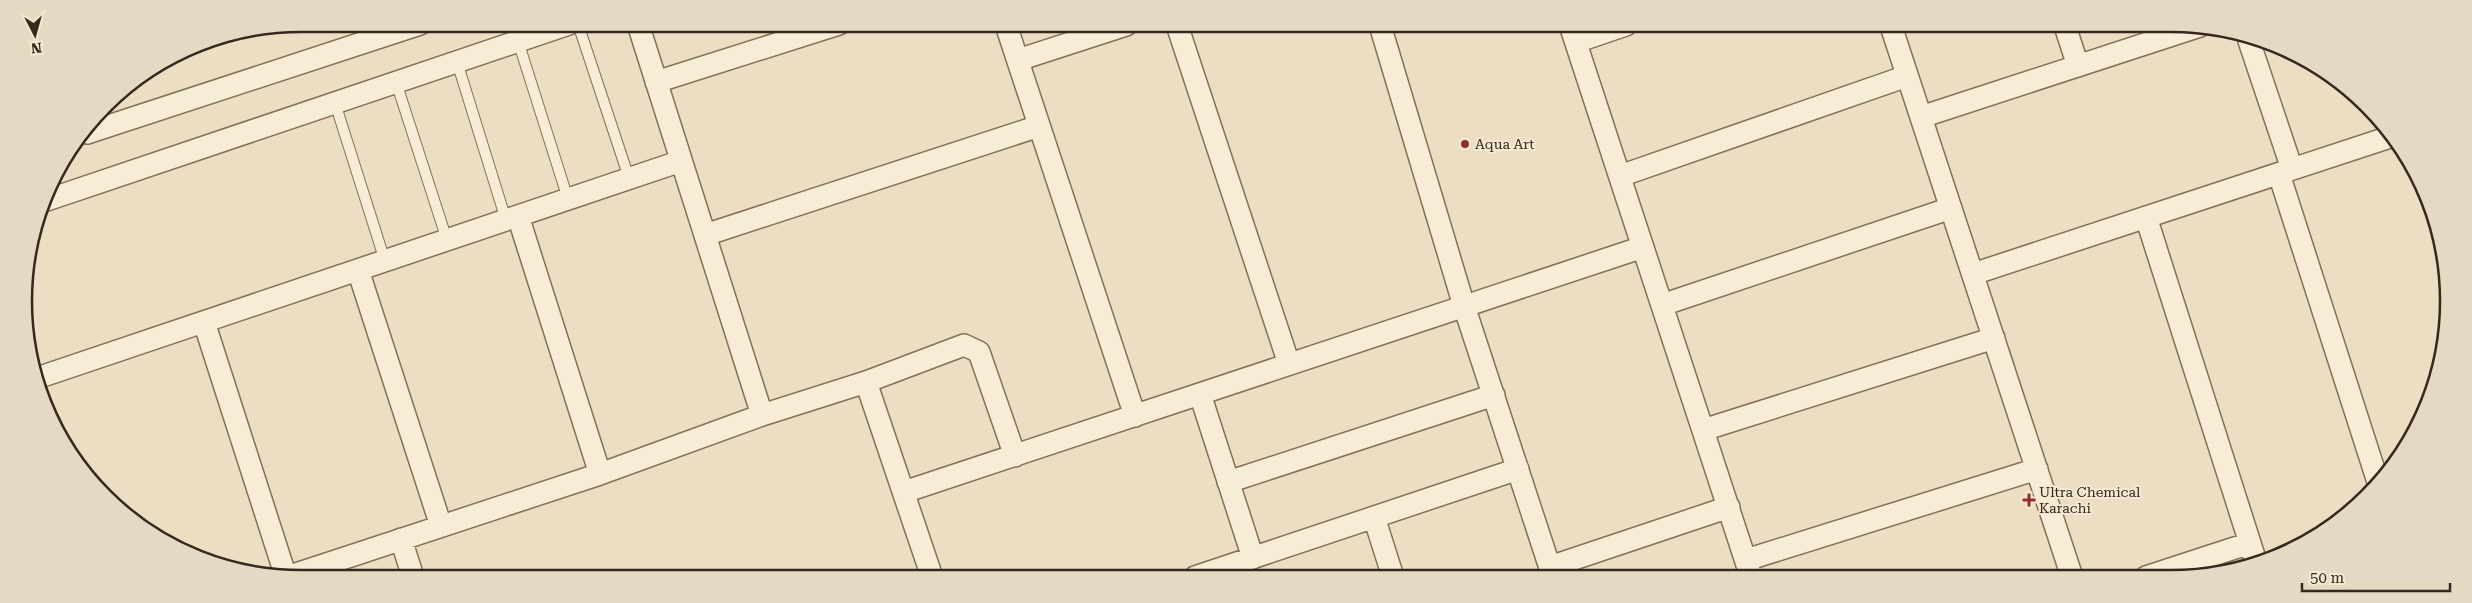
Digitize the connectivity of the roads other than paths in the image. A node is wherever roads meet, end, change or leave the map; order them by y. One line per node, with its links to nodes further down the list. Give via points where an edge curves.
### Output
1 (393, 33): 25 (street)
2 (542, 33): 14 (street)
3 (581, 33): 30 (lane)
4 (641, 33): 21 (street)
5 (811, 33): 21 (street)
6 (1009, 33): 16 (street)
7 (1101, 33): 16 (street)
8 (1180, 33): 46 (street)
9 (1382, 33): 43 (street)
10 (1893, 33): 19 (street)
11 (2067, 33): 18 (street)
12 (2179, 33): 18 (street)
13 (1573, 34): 29 (street)
14 (518, 41): 17 (street); 32 (lane)
15 (2250, 45): 28 (street)
16 (1018, 60): 24 (street)
17 (457, 62): 20 (street); 35 (lane)
18 (2078, 66): 23 (street)
19 (1907, 76): 23 (street); 29 (street)
20 (396, 82): 22 (street); 37 (lane)
21 (656, 82): 27 (street)
22 (335, 103): 31 (street); 39 (lane)
23 (1921, 118): 33 (street)
24 (1039, 126): 36 (street); 52 (street)
25 (94, 131)
26 (2385, 139): 28 (street)
27 (681, 161): 30 (street); 36 (street)
28 (2285, 171): 34 (street); 58 (street)
29 (1620, 176): 38 (street)
30 (628, 178): 32 (street)
31 (54, 198)
32 (568, 199): 35 (street)
33 (1951, 208): 41 (street); 42 (street)
34 (2146, 217): 41 (street); 65 (street)
35 (512, 218): 37 (street); 57 (street)
36 (705, 235): 51 (street)
37 (446, 240): 39 (street)
38 (1643, 247): 42 (street); 43 (street)
39 (385, 260): 40 (street)
40 (358, 270): 44 (street); 63 (street)
41 (1973, 274): 45 (street)
42 (1662, 305): 53 (street)
43 (1464, 306): 46 (street); 50 (street)
44 (204, 322): 47 (street); 68 (street)
45 (1994, 338): 53 (street); 55 (street)
46 (1289, 364): 49 (street)
47 (43, 376)
48 (866, 382): 51 (street); 54 (street, via 964,345 973,347 979,352); 60 (street)
49 (1200, 394): 52 (street); 59 (street)
50 (1494, 396): 56 (street); 59 (street)
51 (762, 415): 57 (street)
52 (1135, 416): 54 (street)
53 (1703, 430): 61 (street)
54 (1016, 456): 60 (street)
55 (2037, 468): 67 (street); 76 (street)
56 (1518, 469): 62 (street); 74 (street)
57 (600, 474): 63 (street)
58 (2376, 475)
59 (1228, 482): 66 (street)
60 (904, 492): 71 (street)
61 (1729, 507): 67 (street); 75 (street)
62 (1374, 517): 66 (street); 73 (street)
63 (441, 526): 64 (street)
64 (401, 539): 69 (street); 70 (street)
65 (2253, 552): 77 (street)
66 (1253, 558): 72 (street)
67 (1749, 568)
68 (284, 570)
69 (320, 570)
70 (411, 570)
71 (930, 570)
72 (1216, 570)
73 (1392, 570)
74 (1551, 570)
75 (1557, 570)
76 (2070, 570)
77 (2176, 570)

